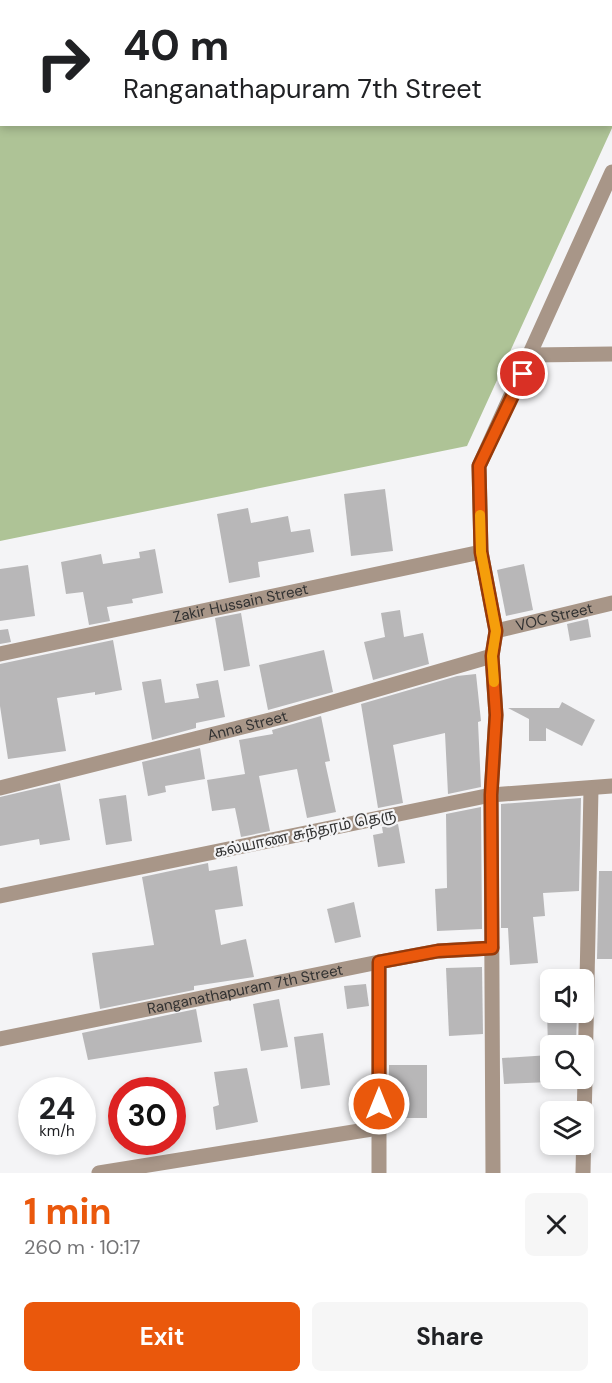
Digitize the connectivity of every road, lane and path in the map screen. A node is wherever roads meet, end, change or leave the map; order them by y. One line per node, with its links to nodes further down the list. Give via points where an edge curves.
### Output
1 (612, 172): 3 (street)
2 (612, 354): 3 (street)
3 (531, 355): 4 (street, via 479,466)
4 (481, 552): 6 (street); 7 (street, Zakir Hussain Street)
5 (612, 603): 6 (street, VOC Street)
6 (496, 631): 8 (street)
7 (0, 654)
8 (492, 656): 10 (street, Anna Street, via 282,717); 12 (street, via 496,715)
9 (612, 786): 11 (street, கல்யாண சுந்தரம் தெரு)
10 (0, 788)
11 (591, 789): 12 (street, கல்யாண சுந்தரம் தெரு); 21 (street)
12 (491, 795): 13 (street, கல்யாண சுந்தரம் தெரு); 14 (street)
13 (0, 896)
14 (492, 948): 15 (street, Ranganathapuram 7th Street, via 438,951); 20 (street)
15 (379, 962): 16 (street, Ranganathapuram 7th Street); 17 (street)
16 (0, 1039)
17 (378, 1128): 18 (street); 19 (street)
18 (99, 1173)
19 (379, 1173)
20 (493, 1173)
21 (583, 1173)

